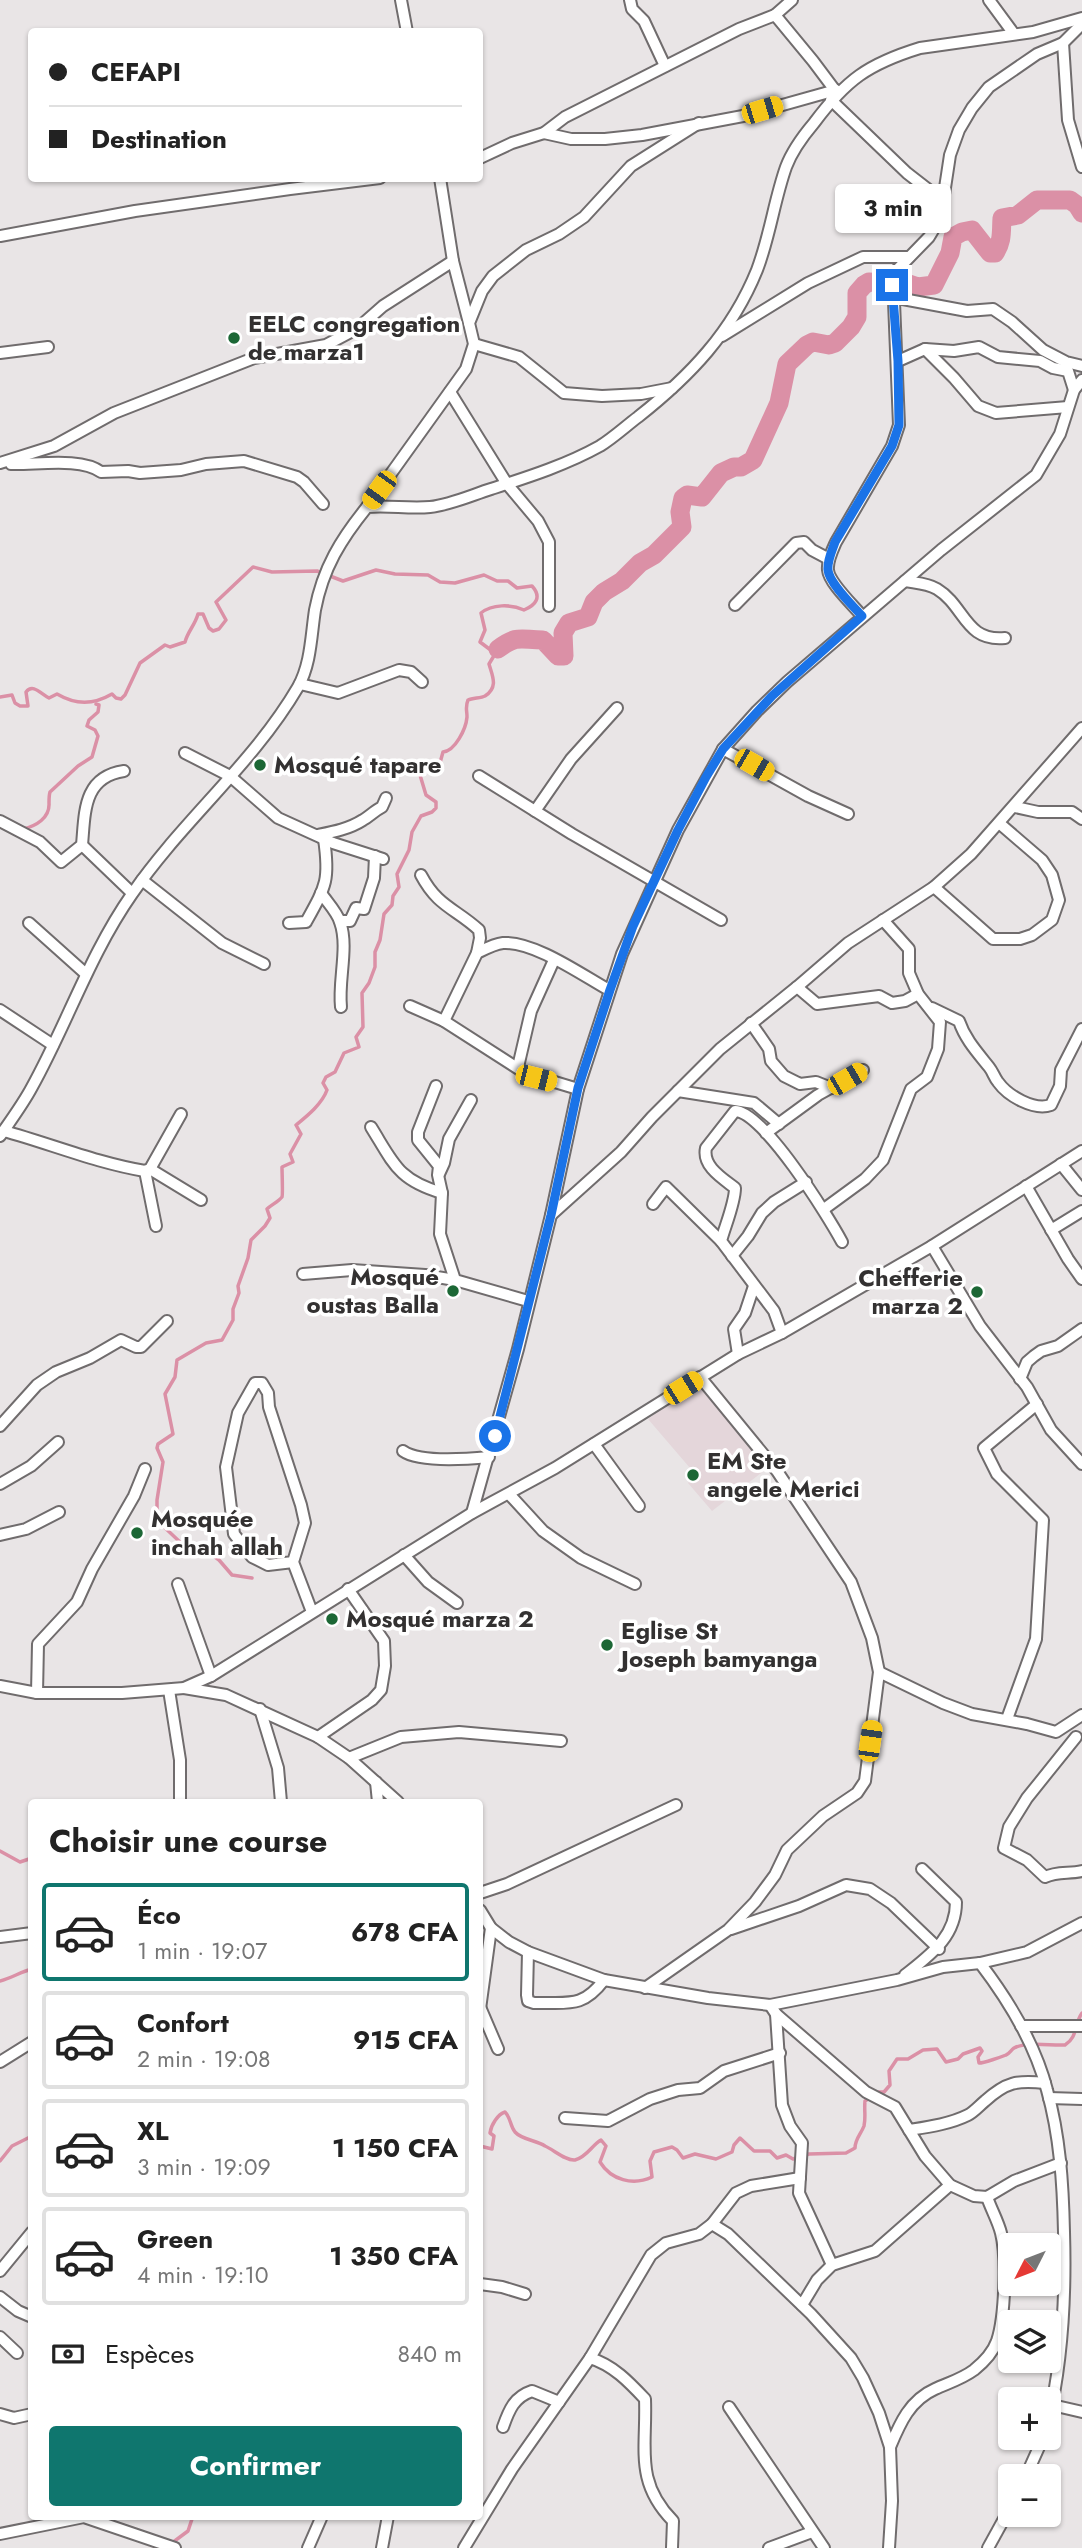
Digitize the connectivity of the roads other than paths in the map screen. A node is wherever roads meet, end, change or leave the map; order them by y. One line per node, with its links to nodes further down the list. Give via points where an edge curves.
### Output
1 (401, 0): 9 (street)
2 (630, 0): 12 (street)
3 (773, 0): 6 (street)
4 (792, 0): 6 (street)
5 (989, 0): 10 (street)
6 (778, 14): 12 (street); 13 (street)
7 (1082, 18): 10 (street)
8 (1082, 24): 11 (street)
9 (406, 28)
10 (1014, 34): 13 (street, via 903,53 856,76)
11 (1063, 43): 17 (street, via 1068,120); 20 (street, via 1037,54 989,87 972,108 950,155)
12 (665, 66): 15 (street, via 565,117)
13 (835, 94): 14 (street); 20 (street, via 907,173); 26 (street, via 786,167 756,271)
14 (699, 123): 15 (street, via 605,139); 25 (street, via 631,166 584,217 526,250 493,276)
15 (544, 133): 16 (street)
16 (483, 157)
17 (1082, 167)
18 (347, 182): 21 (street, via 135,211)
19 (440, 182): 23 (street)
20 (943, 201): 22 (street, via 935,227)
21 (0, 236)
22 (909, 257): 24 (street, via 892,279); 26 (street, via 863,257 808,283)
23 (453, 261): 25 (street); 38 (street, via 326,345 254,358 114,412 54,446)
24 (892, 297): 31 (street); 32 (street, via 967,311 993,309 1043,350)
25 (469, 323): 27 (street)
26 (719, 338): 34 (street)
27 (474, 344): 34 (street, via 519,357 564,393 601,396); 36 (street, via 466,369)
28 (48, 346): 30 (street)
29 (925, 349): 31 (street); 35 (street, via 979,347 998,357 1040,362 1068,371); 37 (street, via 978,407 996,412)
30 (0, 352)
31 (898, 361): 42 (street, via 899,425 892,446)
32 (1082, 366)
33 (1082, 380): 35 (street)
34 (675, 388): 39 (street, via 602,445)
35 (1074, 390): 37 (street)
36 (450, 392): 39 (street); 41 (street)
37 (1068, 407): 43 (street, via 1060,434 1036,475)
38 (2, 463): 40 (street, via 70,462 101,472 140,473 248,461 297,477)
39 (507, 484): 41 (street, via 433,507); 45 (street, via 549,542)
40 (323, 504)
41 (367, 507): 49 (street, via 342,537 327,567)
42 (829, 559): 44 (street, via 804,542 796,542); 46 (street, via 831,580)
43 (905, 582): 46 (street); 47 (street, via 939,591 980,635)
44 (735, 605)
45 (549, 606)
46 (862, 616): 52 (street, via 767,701)
47 (1005, 638)
48 (422, 682): 49 (street, via 411,672 399,670 338,693)
49 (300, 684): 55 (street, via 273,726)
50 (617, 708): 60 (street, via 571,759)
51 (1082, 728): 59 (street)
52 (723, 749): 62 (street); 70 (street)
53 (185, 753): 55 (street)
54 (124, 771): 67 (street, via 111,773 89,793)
55 (230, 776): 66 (street, via 278,818); 69 (street)
56 (479, 776): 60 (street)
57 (386, 798): 66 (street, via 382,807 364,820)
58 (1082, 802): 61 (street)
59 (1015, 807): 61 (street); 65 (street)
60 (535, 811): 70 (street)
61 (1072, 812): 63 (street)
62 (848, 814)
63 (1082, 820)
64 (0, 821): 67 (street, via 40,842 61,862)
65 (999, 823): 71 (street); 71 (street, via 1035,853 1052,875 1059,900 1052,920 1020,939 993,939)
66 (321, 837): 73 (street, via 328,869); 76 (street, via 379,857 364,909 356,908 350,921)
67 (82, 845): 72 (street)
68 (421, 875): 79 (street, via 442,905 479,930)
69 (142, 880): 72 (street); 81 (street, via 222,943)
70 (654, 880): 74 (street); 84 (street)
71 (934, 887): 75 (street)
72 (132, 893): 82 (street)
73 (321, 893): 76 (street); 78 (street, via 306,922)
74 (722, 920)
75 (883, 920): 83 (street); 85 (street, via 909,949 909,973)
76 (340, 922): 87 (street, via 344,948)
77 (29, 923): 82 (street)
78 (289, 923)
79 (477, 953): 80 (street, via 503,943 522,945); 90 (street)
80 (554, 960): 84 (street); 94 (street, via 531,1011)
81 (264, 964)
82 (86, 974): 93 (street)
83 (797, 987): 85 (street, via 817,1004 879,996 892,1003); 91 (street)
84 (610, 990): 97 (street)
85 (918, 994): 88 (street)
86 (410, 1006): 90 (street)
87 (341, 1007)
88 (930, 1007): 92 (street, via 959,1021 998,1082 1013,1096 1045,1107 1051,1105 1060,1086 1061,1070); 116 (street, via 940,1022 938,1048 927,1077 911,1089 883,1160 865,1180)
89 (0, 1010): 93 (street)
90 (444, 1021): 94 (street)
91 (751, 1023): 98 (street, via 784,1076 800,1084 816,1082); 99 (street)
92 (1082, 1028)
93 (52, 1045): 104 (street, via 32,1088)
94 (518, 1067): 97 (street, via 536,1078)
95 (863, 1070): 98 (street)
96 (436, 1086): 109 (street, via 418,1140 439,1166)
97 (578, 1088): 118 (street)
98 (831, 1088): 102 (street)
99 (678, 1091): 102 (street, via 754,1103); 118 (street, via 621,1152)
100 (471, 1100): 109 (street, via 449,1139)
101 (181, 1114): 108 (street)
102 (779, 1124): 105 (street)
103 (371, 1127): 113 (street, via 408,1179)
104 (2, 1133): 108 (street, via 54,1144 113,1166)
105 (766, 1133): 110 (street); 121 (street, via 737,1110 706,1148 708,1164 735,1188)
106 (1082, 1151): 107 (street)
107 (1061, 1164): 111 (street); 112 (street)
108 (148, 1170): 114 (street); 119 (street)
109 (438, 1175): 113 (street)
110 (806, 1182): 116 (street); 124 (street, via 762,1213)
111 (1026, 1186): 120 (street); 123 (street)
112 (1082, 1190)
113 (442, 1193): 127 (street, via 440,1234)
114 (201, 1200)
115 (653, 1205): 121 (street, via 666,1187)
116 (824, 1209): 122 (street)
117 (1082, 1211): 120 (street)
118 (551, 1215): 129 (street)
119 (156, 1226)
120 (1051, 1230): 126 (street)
121 (721, 1241): 124 (street)
122 (842, 1242)
123 (932, 1246): 132 (street); 135 (street, via 980,1326)
124 (732, 1256): 128 (street)
125 (303, 1274): 127 (street, via 352,1270)
126 (1082, 1279)
127 (455, 1280): 129 (street)
128 (754, 1286): 132 (street, via 774,1311); 133 (street, via 734,1329)
129 (528, 1301): 141 (street)
130 (167, 1321): 137 (street, via 141,1347 121,1340 56,1372 37,1385)
131 (1082, 1329): 135 (street, via 1058,1346 1041,1350 1027,1362)
132 (782, 1333): 133 (street)
133 (738, 1354): 134 (street)
134 (700, 1377): 139 (street); 157 (street, via 777,1471 851,1583)
135 (1020, 1379): 136 (street)
136 (1037, 1404): 142 (street, via 1051,1430); 165 (street, via 984,1448 997,1474 1043,1520 1036,1639)
137 (0, 1426)
138 (58, 1441): 144 (street, via 32,1466)
139 (594, 1444): 145 (street); 146 (street)
140 (403, 1451): 141 (street, via 427,1458)
141 (489, 1457): 148 (street)
142 (1082, 1464)
143 (145, 1469): 162 (street, via 77,1602 38,1644)
144 (0, 1484)
145 (509, 1494): 148 (street); 153 (street, via 543,1531)
146 (639, 1506)
147 (59, 1512): 149 (street, via 26,1529)
148 (472, 1513): 150 (street)
149 (0, 1535)
150 (404, 1555): 154 (street); 155 (street, via 428,1582)
151 (293, 1562): 151 (street, via 268,1565 252,1557 234,1534 226,1467 238,1413 255,1383 262,1383 268,1393 305,1523); 156 (street)
152 (178, 1584): 158 (street)
153 (635, 1584)
154 (348, 1589): 156 (street); 167 (street, via 384,1641 381,1689)
155 (457, 1603)
156 (312, 1612): 158 (street)
157 (879, 1672): 165 (street, via 972,1714); 183 (street, via 865,1781 857,1793 823,1816 787,1850 775,1875)
158 (211, 1676): 160 (street)
159 (0, 1686): 162 (street)
160 (184, 1688): 161 (street); 163 (street, via 226,1695)
161 (169, 1690): 162 (street); 172 (street, via 180,1760)
162 (37, 1693)
163 (260, 1709): 167 (street); 173 (street, via 278,1768)
164 (1082, 1715): 166 (street)
165 (1007, 1719): 166 (street)
166 (1056, 1732): 168 (street)
167 (318, 1737): 170 (street)
168 (1079, 1737): 178 (street, via 1027,1798 1009,1827 1004,1848 1045,1877)
169 (561, 1741): 170 (street, via 459,1732 401,1737)
170 (349, 1758): 171 (street)
171 (376, 1782): 174 (street); 175 (street)
172 (180, 1799)
173 (281, 1799)
174 (378, 1799)
175 (395, 1799)
176 (676, 1805): 179 (street)
177 (922, 1868): 186 (street, via 956,1902 956,1916)
178 (1082, 1871)
179 (483, 1892)
180 (483, 1915): 182 (street)
181 (1082, 1923): 188 (street, via 1027,1952)
182 (491, 1928): 187 (street); 191 (street)
183 (728, 1930): 186 (street, via 846,1885 870,1889 891,1903); 192 (street)
184 (28, 1934): 185 (street)
185 (0, 1937)
186 (939, 1949): 190 (street)
187 (528, 1952): 189 (street); 189 (street, via 528,2001 581,2001)
188 (980, 1963): 190 (street, via 943,1967); 195 (street)
189 (604, 1980): 192 (street)
190 (897, 1980): 193 (street)
191 (483, 1986)
192 (645, 1988): 193 (street)
193 (773, 2010): 199 (street); 205 (street, via 870,2095 895,2107)
194 (483, 2015): 198 (street)
195 (1021, 2026): 196 (street); 201 (street)
196 (1082, 2026)
197 (28, 2044): 200 (street)
198 (498, 2049)
199 (780, 2053): 204 (street, via 724,2071 700,2088 650,2099 608,2121); 207 (street, via 782,2105 802,2143)
200 (0, 2062)
201 (1045, 2082): 202 (street); 205 (street, via 1009,2083 970,2115)
202 (1049, 2098): 203 (street); 206 (street)
203 (1082, 2099)
204 (565, 2118)
205 (909, 2130): 208 (street)
206 (1061, 2163): 209 (street); 222 (street, via 1063,2343)
207 (800, 2178): 210 (street, via 736,2193); 212 (street, via 799,2193)
208 (950, 2185): 209 (street); 212 (street, via 875,2251)
209 (987, 2197): 230 (street, via 1001,2233 1004,2260 998,2340 973,2371 914,2402)
210 (712, 2224): 217 (street); 221 (street, via 699,2234 666,2243 651,2255)
211 (28, 2237): 213 (street)
212 (832, 2266): 217 (street)
213 (0, 2271)
214 (483, 2284): 215 (street)
215 (525, 2294)
216 (0, 2297): 218 (street)
217 (802, 2305): 230 (street, via 851,2358 879,2413)
218 (28, 2315)
219 (0, 2337): 220 (street)
220 (17, 2353)
221 (590, 2358): 223 (street); 244 (street, via 604,2362 645,2399 644,2446 650,2490 673,2521)
222 (1055, 2387)
223 (559, 2402): 229 (street, via 532,2391 521,2395 509,2409); 231 (street)
224 (729, 2407): 238 (street)
225 (1061, 2407): 226 (street)
226 (1082, 2412)
227 (0, 2414): 228 (street)
228 (28, 2415)
229 (503, 2427)
230 (890, 2447): 247 (street)
231 (483, 2517)
232 (69, 2520): 239 (street)
233 (93, 2520): 240 (street)
234 (317, 2520): 241 (street)
235 (387, 2520): 242 (street)
236 (481, 2520): 243 (street)
237 (1000, 2527): 248 (street)
238 (812, 2532): 245 (street); 246 (street)
239 (0, 2534)
240 (175, 2548)
241 (308, 2548)
242 (382, 2548)
243 (464, 2548)
244 (672, 2548)
245 (769, 2548)
246 (824, 2548)
247 (889, 2548)
248 (988, 2548)

